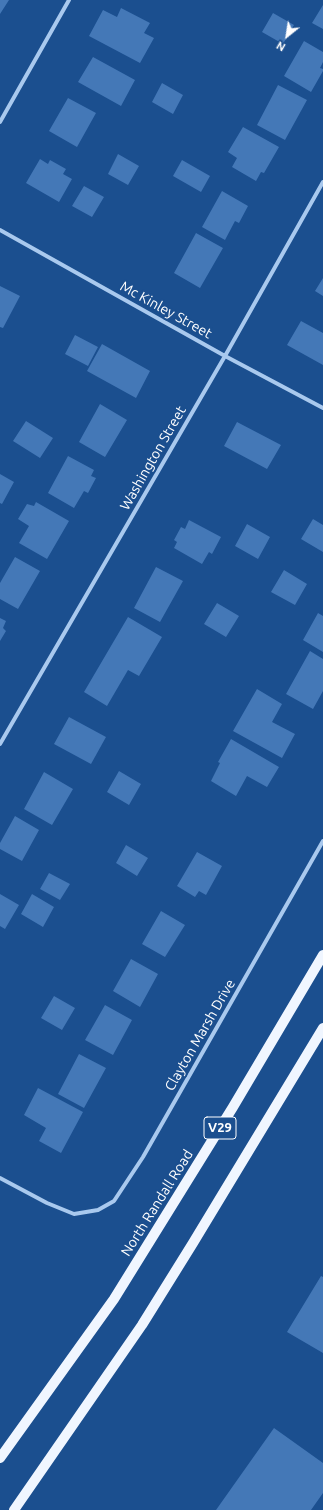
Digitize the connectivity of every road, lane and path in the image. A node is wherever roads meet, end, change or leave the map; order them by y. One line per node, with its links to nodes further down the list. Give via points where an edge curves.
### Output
1 (69, 0): 2 (street)
2 (0, 122)
3 (323, 182): 5 (street, Washington Street)
4 (0, 230): 5 (street, Mc Kinley Street)
5 (225, 356): 6 (street, Mc Kinley Street); 7 (street, Washington Street)
6 (323, 408)
7 (0, 744)
8 (323, 841): 11 (street, Clayton Marsh Drive, via 143,1157 114,1200 98,1210 74,1214 47,1204)
9 (323, 955): 12 (main road, North Randall Road / V29, via 114,1299)
10 (323, 1028): 13 (main road, V29, via 142,1325)
11 (0, 1178)
12 (0, 1458)
13 (19, 1507)

